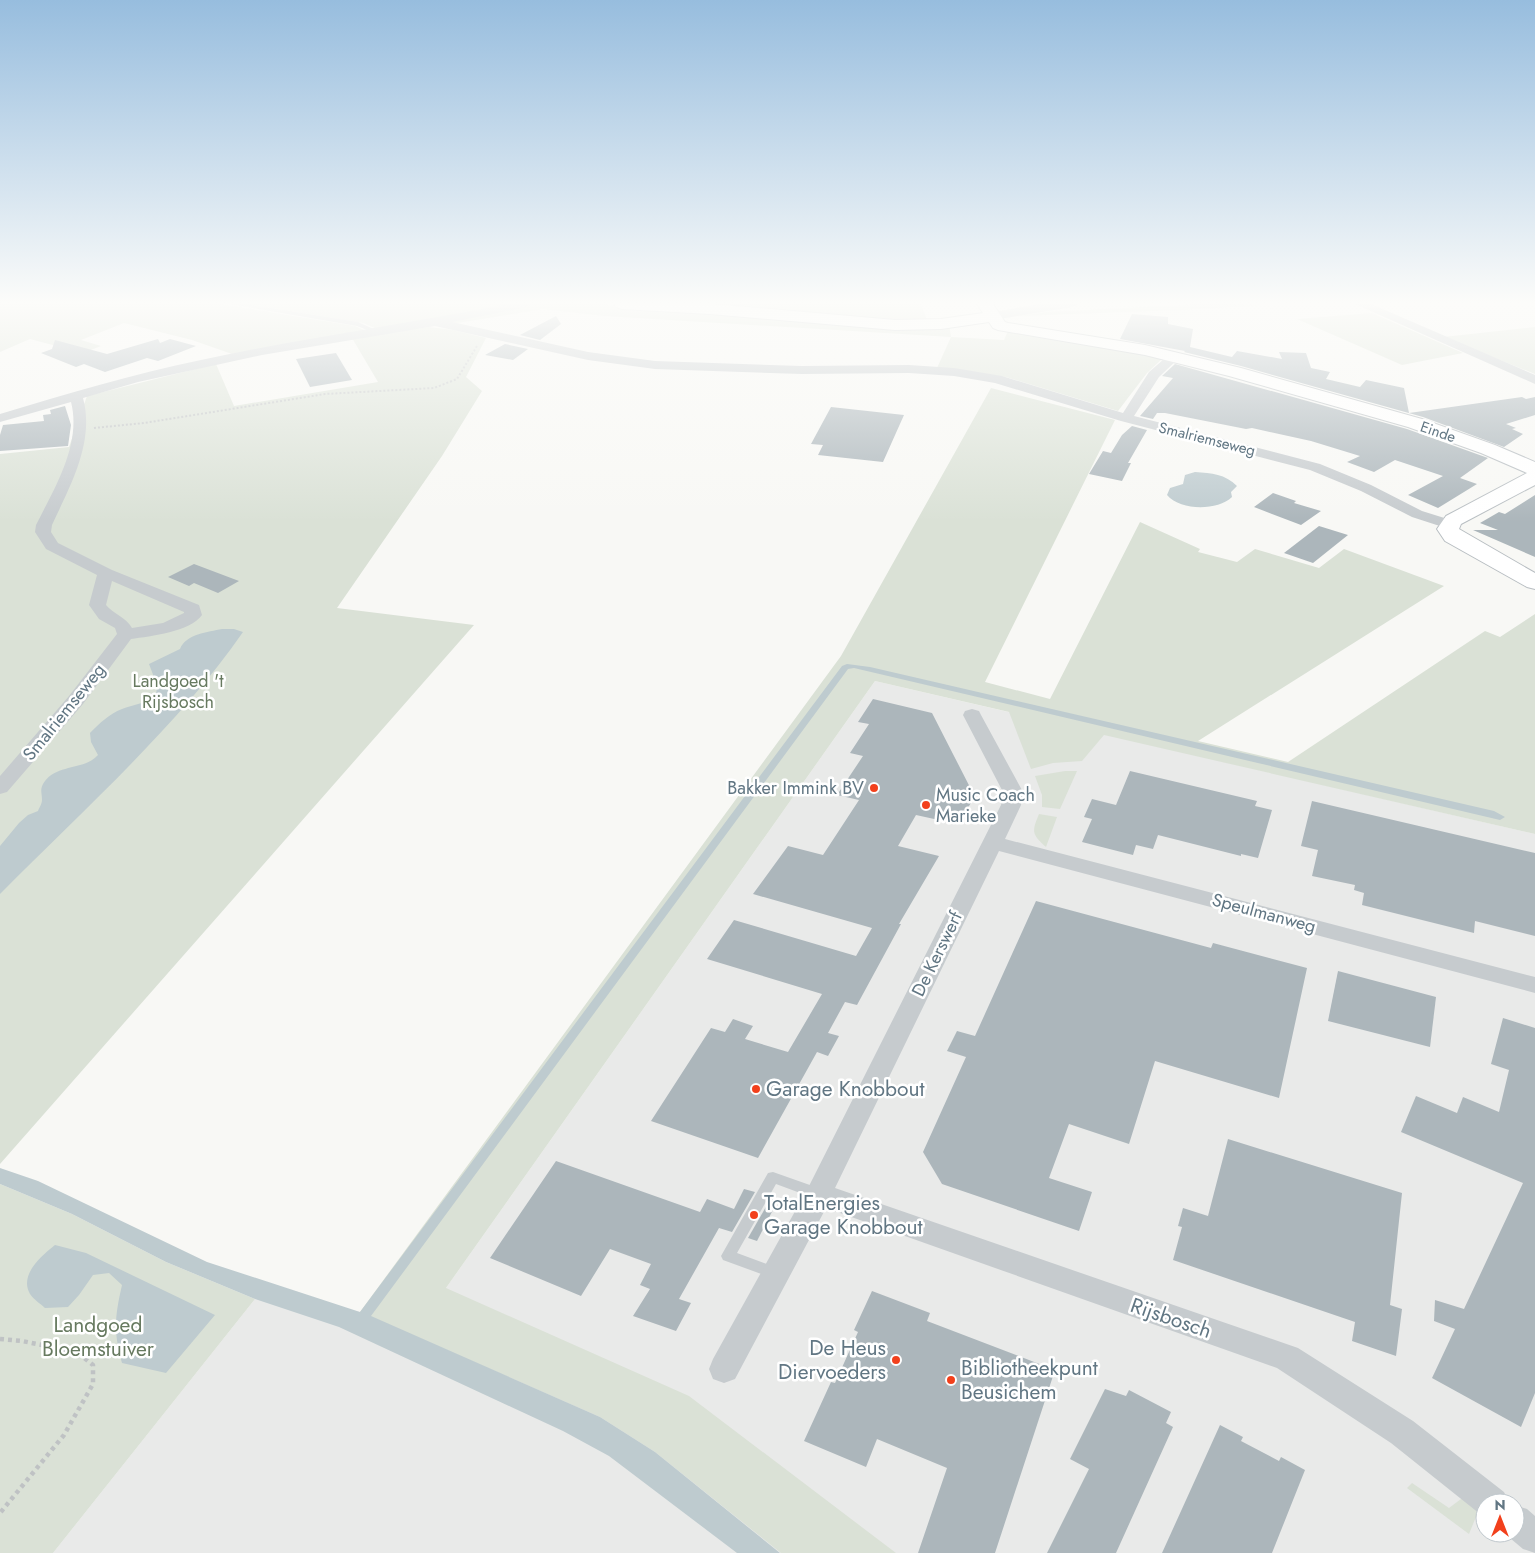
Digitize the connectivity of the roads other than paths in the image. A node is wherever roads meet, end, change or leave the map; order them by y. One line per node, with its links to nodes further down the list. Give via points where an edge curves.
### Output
1 (150, 376): 5 (street, Smalriemseweg)
2 (981, 376): 7 (street, Smalriemseweg)
3 (1153, 376): 7 (street)
4 (1251, 376): 8 (street, Einde, via 1415,423)
5 (76, 395): 6 (street, Smalriemseweg); 11 (street, via 82,411 81,430 43,532 52,546)
6 (0, 418)
7 (1126, 418): 10 (street, Smalriemseweg, via 1315,467 1417,514)
8 (1535, 469)
9 (1535, 477): 10 (street)
10 (1449, 524): 12 (street, via 1449,532 1453,536)
11 (106, 573): 13 (street); 14 (street)
12 (1535, 582)
13 (135, 585): 14 (street); 15 (street, via 194,612 178,625)
14 (101, 593): 15 (street, via 97,605 105,616 122,625)
15 (126, 634): 17 (street, Smalriemseweg, via 76,700)
16 (972, 715): 18 (street, De Kerswerf, via 1013,792 1011,805)
17 (0, 788)
18 (992, 842): 19 (street, Speulmanweg); 20 (street, De Kerswerf)
19 (1535, 985)
20 (819, 1194): 21 (street, De Kerswerf); 21 (lane, via 772,1177 728,1256); 23 (street, Rijsbosch, via 1287,1358 1402,1432)
21 (776, 1274): 22 (street, De Kerswerf)
22 (724, 1369)
23 (1479, 1493)
24 (1525, 1529): 25 (street)
25 (1535, 1537)

